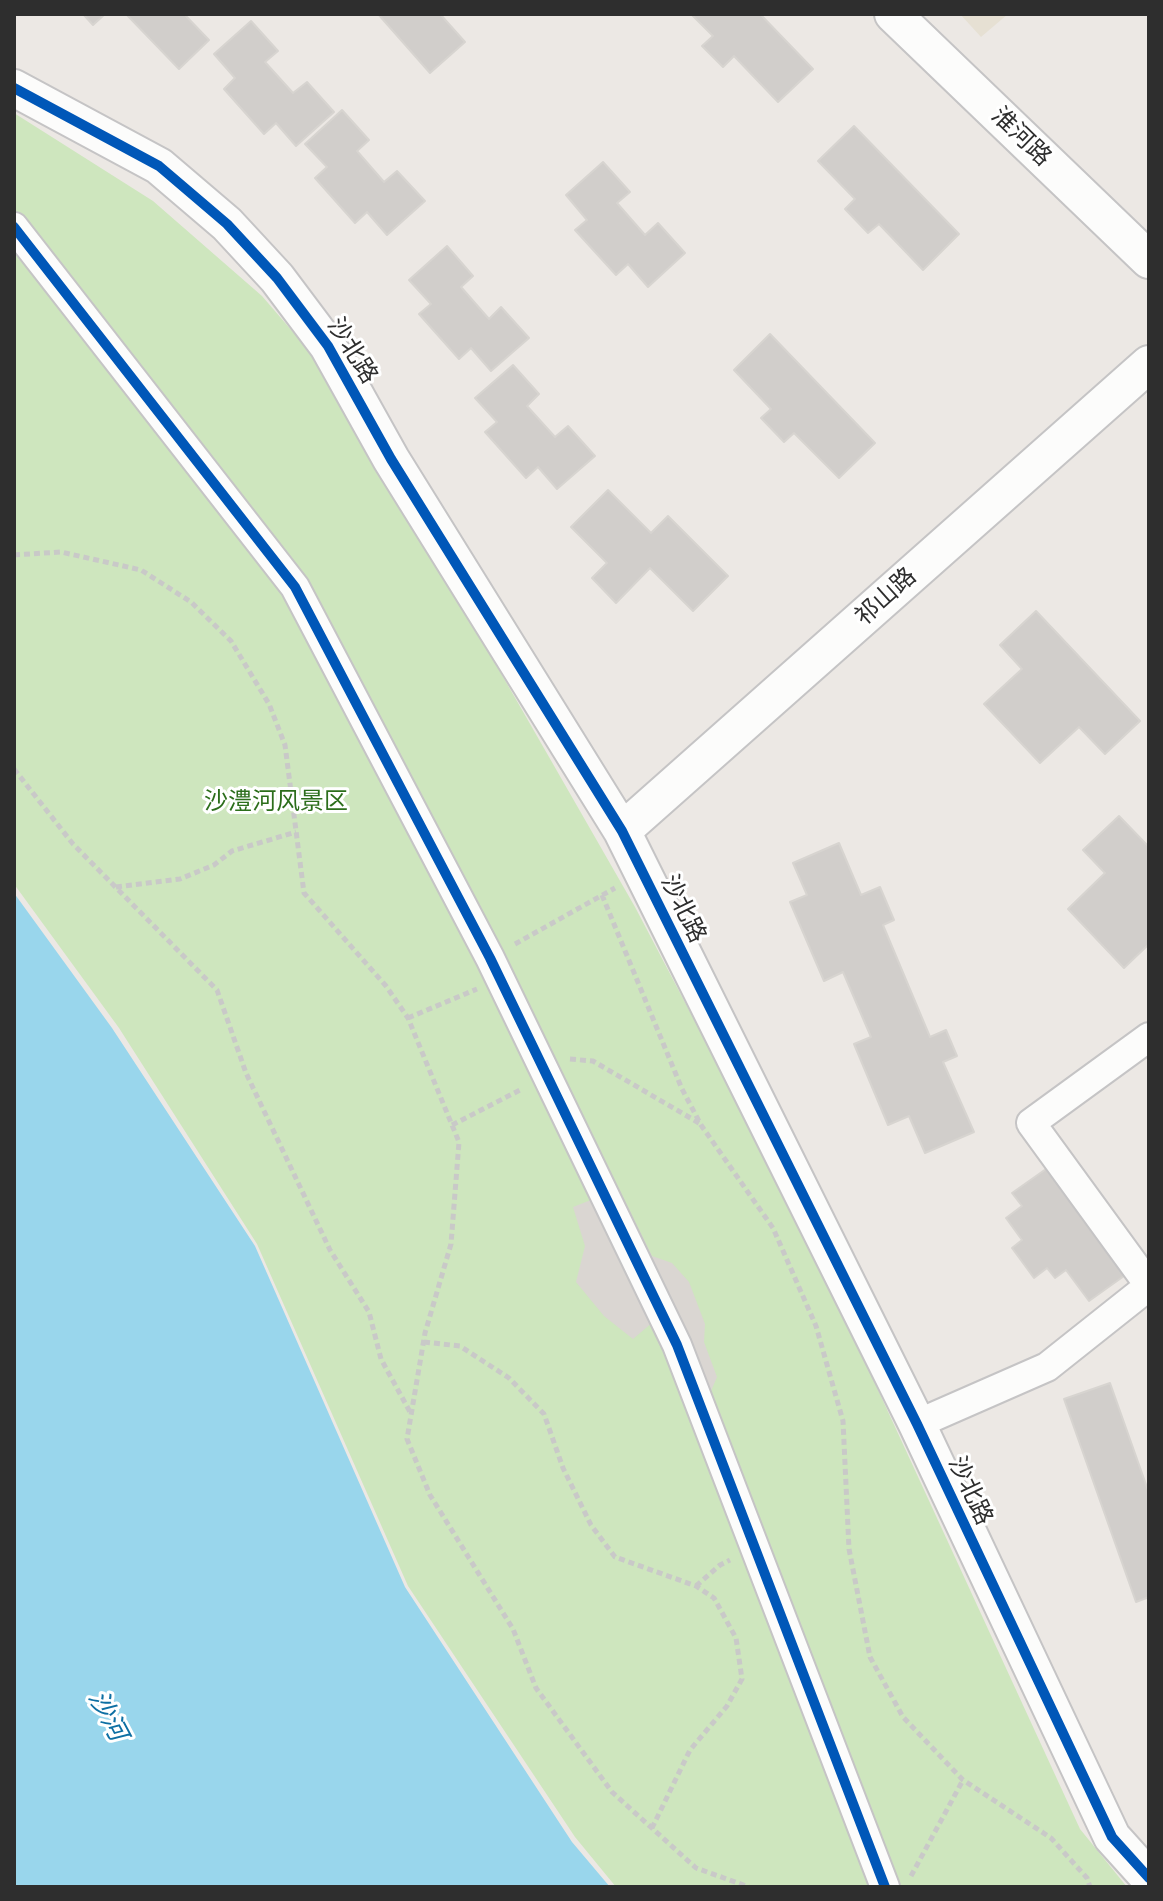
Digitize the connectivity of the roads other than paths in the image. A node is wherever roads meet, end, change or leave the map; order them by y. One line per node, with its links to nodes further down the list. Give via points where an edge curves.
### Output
1 (893, 14): 4 (street, 淮河路)
2 (14, 88): 6 (street, 沙北路, via 159,166 227,224 277,278 328,346 391,459)
3 (14, 227): 11 (street, via 295,587 495,968 677,1345)
4 (1149, 260)
5 (1149, 364): 6 (street, 祁山路)
6 (622, 831): 9 (street, 沙北路)
7 (1149, 1037): 8 (street, via 1031,1123)
8 (1149, 1286): 9 (street, via 1047,1367)
9 (917, 1424): 10 (street, 沙北路, via 1112,1837)
10 (1149, 1878)
11 (885, 1887)

